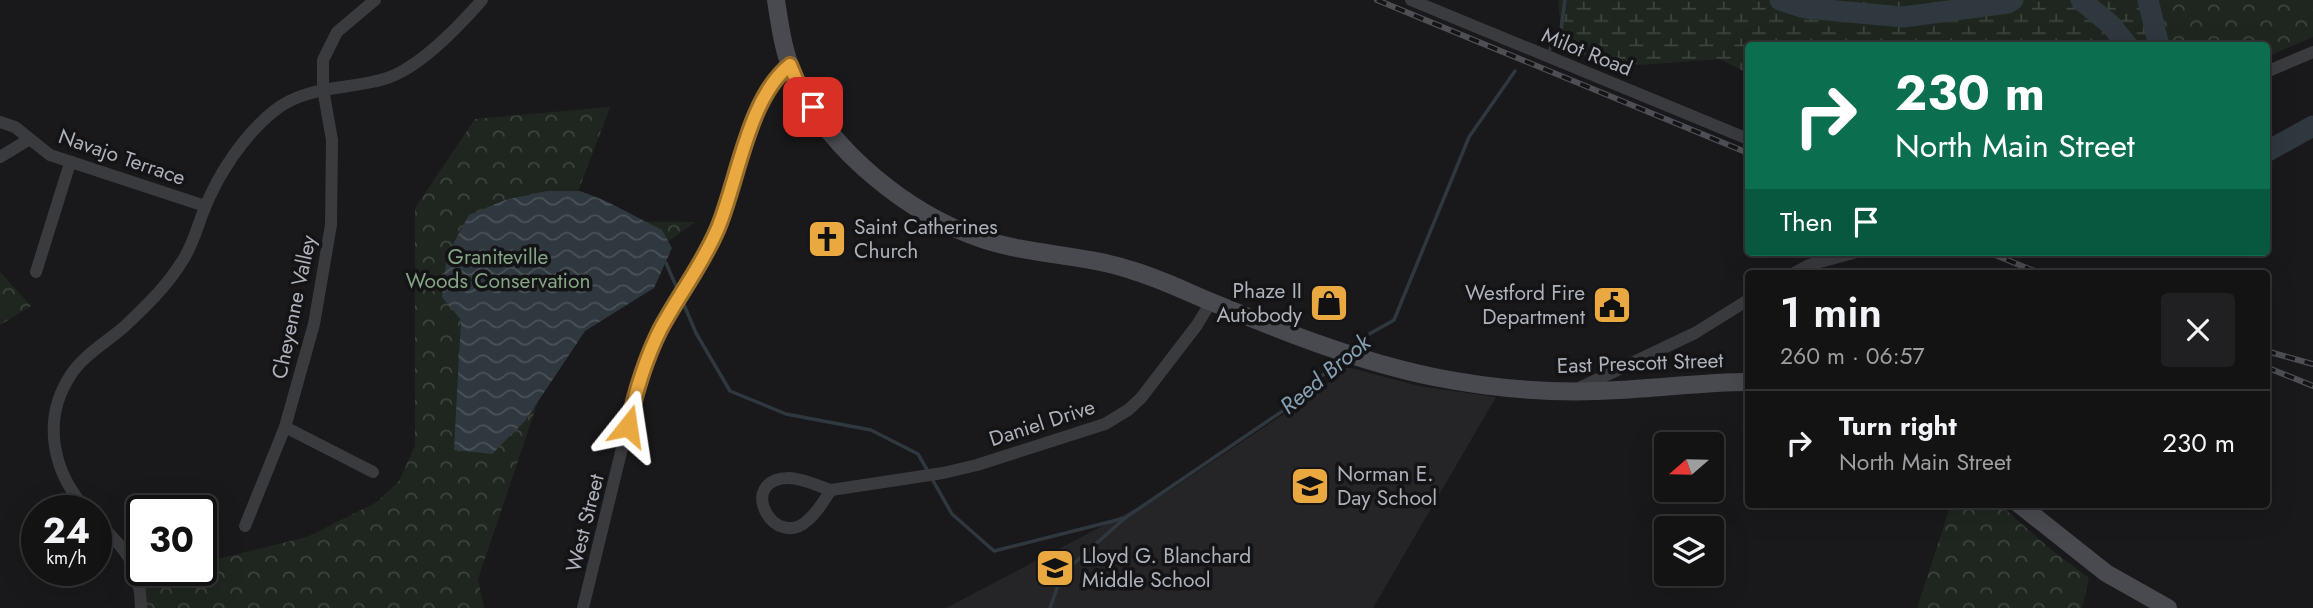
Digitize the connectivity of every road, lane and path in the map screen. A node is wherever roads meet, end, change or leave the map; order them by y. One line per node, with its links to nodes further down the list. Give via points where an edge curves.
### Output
1 (375, 0): 8 (street, Cheyenne Valley, via 337,32 323,60)
2 (776, 0): 6 (main road, East Prescott Street)
3 (1411, 0): 10 (street, Milot Road)
4 (475, 2): 8 (street, via 457,29 405,70 376,81)
5 (2313, 52): 7 (street)
6 (790, 65): 18 (main road, East Prescott Street, via 813,107 859,163 933,218 984,240 1117,265); 30 (street, West Street, via 770,85 718,229 659,332 645,367)
7 (2270, 70)
8 (323, 89): 14 (street, via 275,110 256,127 231,159); 22 (street, Cheyenne Valley, via 332,141 331,225 314,324)
9 (0, 122): 11 (street, Navajo Terrace, via 15,127)
10 (1745, 138)
11 (28, 140): 12 (street, Navajo Terrace); 13 (street, Navajo Terrace)
12 (0, 157)
13 (70, 163): 14 (street, Navajo Terrace); 17 (street)
14 (205, 206): 25 (street, via 176,271 125,326 70,375 57,404 52,428 58,462)
15 (1842, 256): 16 (street)
16 (1800, 270)
17 (36, 272)
18 (1211, 302): 21 (main road, East Prescott Street, via 1346,354 1433,377); 24 (street, Daniel Drive, via 1141,398 1105,424 943,473)
19 (1745, 302): 21 (street, via 1695,333)
20 (1745, 382): 21 (main road, East Prescott Street)
21 (1573, 392)
22 (285, 427): 23 (street); 27 (street, Cheyenne Valley)
23 (373, 472)
24 (831, 489): 24 (street, Daniel Drive, via 807,522 797,527 776,524 762,503 770,484 787,478)
25 (76, 495)
26 (2024, 508): 31 (main road, via 2106,573)
27 (245, 526)
28 (112, 536): 29 (street, via 128,553 140,586)
29 (141, 608)
30 (583, 608)
31 (2168, 608)

